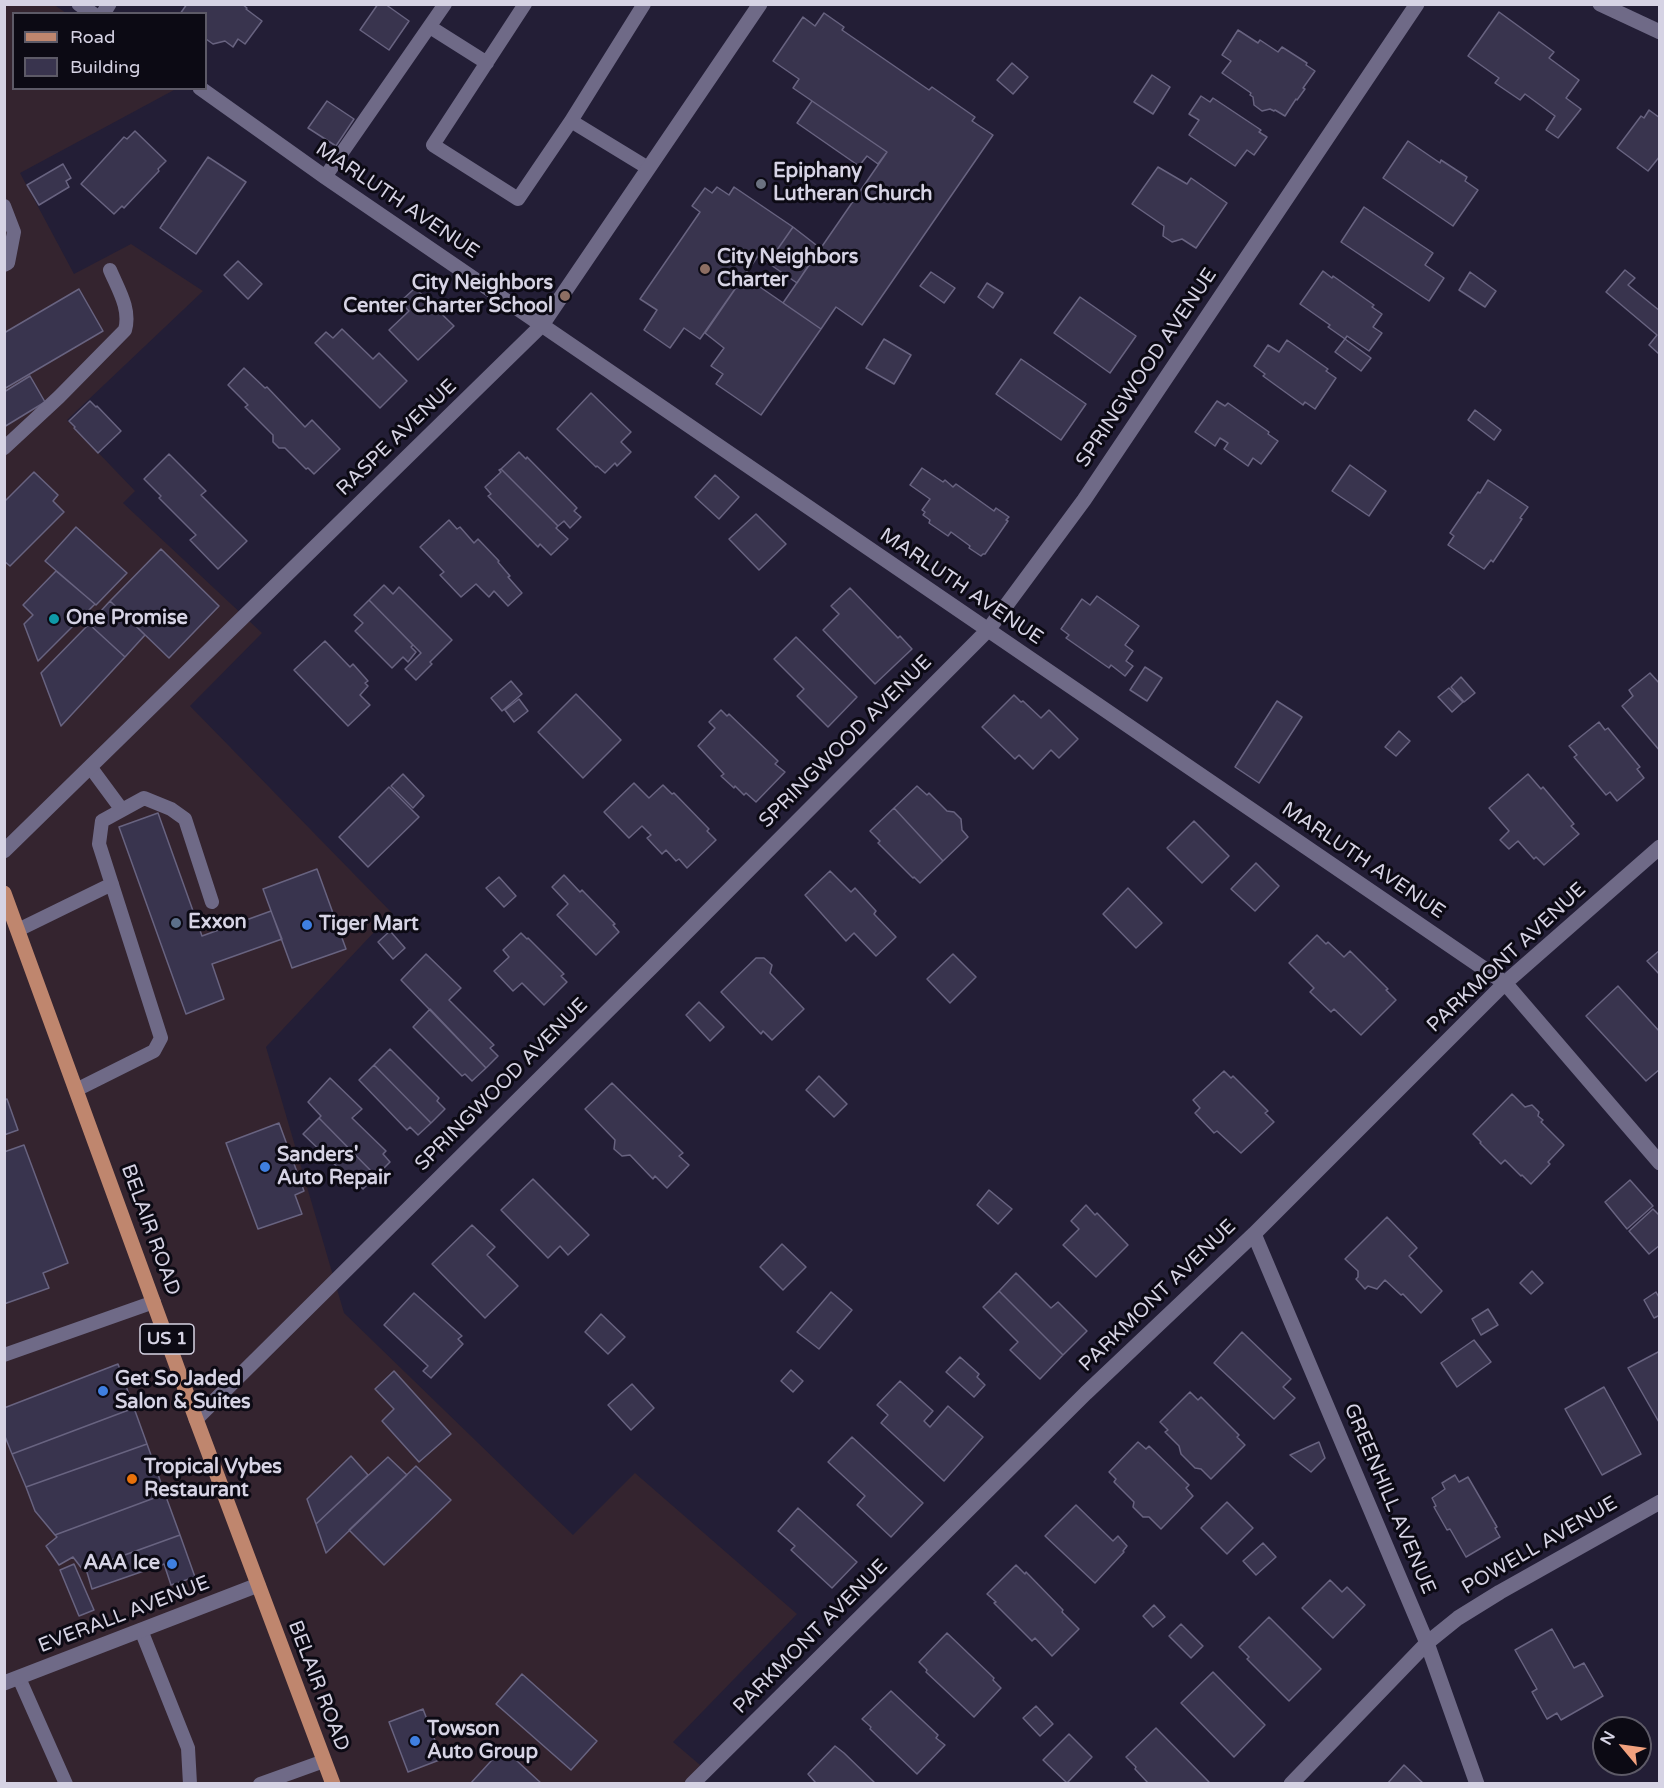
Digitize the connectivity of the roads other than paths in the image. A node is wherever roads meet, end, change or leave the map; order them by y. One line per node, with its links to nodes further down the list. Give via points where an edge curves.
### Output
1 (445, 4): 7 (lane)
2 (525, 4): 9 (lane)
3 (644, 4): 11 (lane)
4 (760, 4): 12 (street, RASPE AVENUE)
5 (1418, 4): 19 (street, SPRINGWOOD AVENUE, via 1084,500)
6 (1600, 4): 8 (street)
7 (430, 27): 9 (lane); 13 (lane)
8 (1659, 32)
9 (487, 63): 11 (lane, via 433,144 518,198)
10 (203, 90): 13 (street, MARLUTH AVENUE)
11 (572, 121): 12 (lane)
12 (648, 168): 17 (street, RASPE AVENUE)
13 (325, 177): 17 (street, MARLUTH AVENUE)
14 (4, 206): 15 (lane, via 14,232 8,263)
15 (4, 265)
16 (110, 270): 18 (lane, via 127,313 125,330)
17 (542, 325): 19 (street, MARLUTH AVENUE); 20 (street, RASPE AVENUE)
18 (4, 448)
19 (988, 630): 28 (street, MARLUTH AVENUE); 34 (street, SPRINGWOOD AVENUE)
20 (91, 768): 21 (lane); 23 (street, RASPE AVENUE)
21 (122, 810): 24 (lane, via 102,821 99,844); 26 (lane, via 144,798 171,808 184,819)
22 (1659, 847): 28 (street, PARKMONT AVENUE)
23 (4, 851)
24 (112, 884): 27 (lane); 29 (lane, via 161,1038 154,1051)
25 (4, 893): 27 (main road, BELAIR ROAD / US 1)
26 (212, 902)
27 (18, 930): 29 (main road, BELAIR ROAD / US 1)
28 (1505, 983): 30 (street, MARLUTH AVENUE); 31 (street, PARKMONT AVENUE)
29 (76, 1090): 32 (main road, BELAIR ROAD / US 1)
30 (1659, 1164)
31 (1254, 1234): 38 (street, GREENHILL AVENUE); 45 (street, PARKMONT AVENUE, via 1086,1393)
32 (154, 1302): 33 (lane); 34 (main road, BELAIR ROAD / US 1)
33 (4, 1355)
34 (196, 1419): 36 (main road, BELAIR ROAD / US 1)
35 (1659, 1502): 38 (street, POWELL AVENUE, via 1500,1592)
36 (258, 1585): 37 (street, EVERALL AVENUE); 40 (main road, BELAIR ROAD / US 1)
37 (141, 1630): 39 (street, EVERALL AVENUE); 42 (lane, via 188,1748)
38 (1427, 1643): 46 (street, POWELL AVENUE); 47 (street, GREENHILL AVENUE)
39 (12, 1681): 41 (lane)
40 (324, 1761): 43 (lane); 44 (main road, BELAIR ROAD / US 1)
41 (66, 1784)
42 (190, 1784)
43 (260, 1784)
44 (333, 1784)
45 (692, 1784)
46 (1291, 1784)
47 (1477, 1784)

